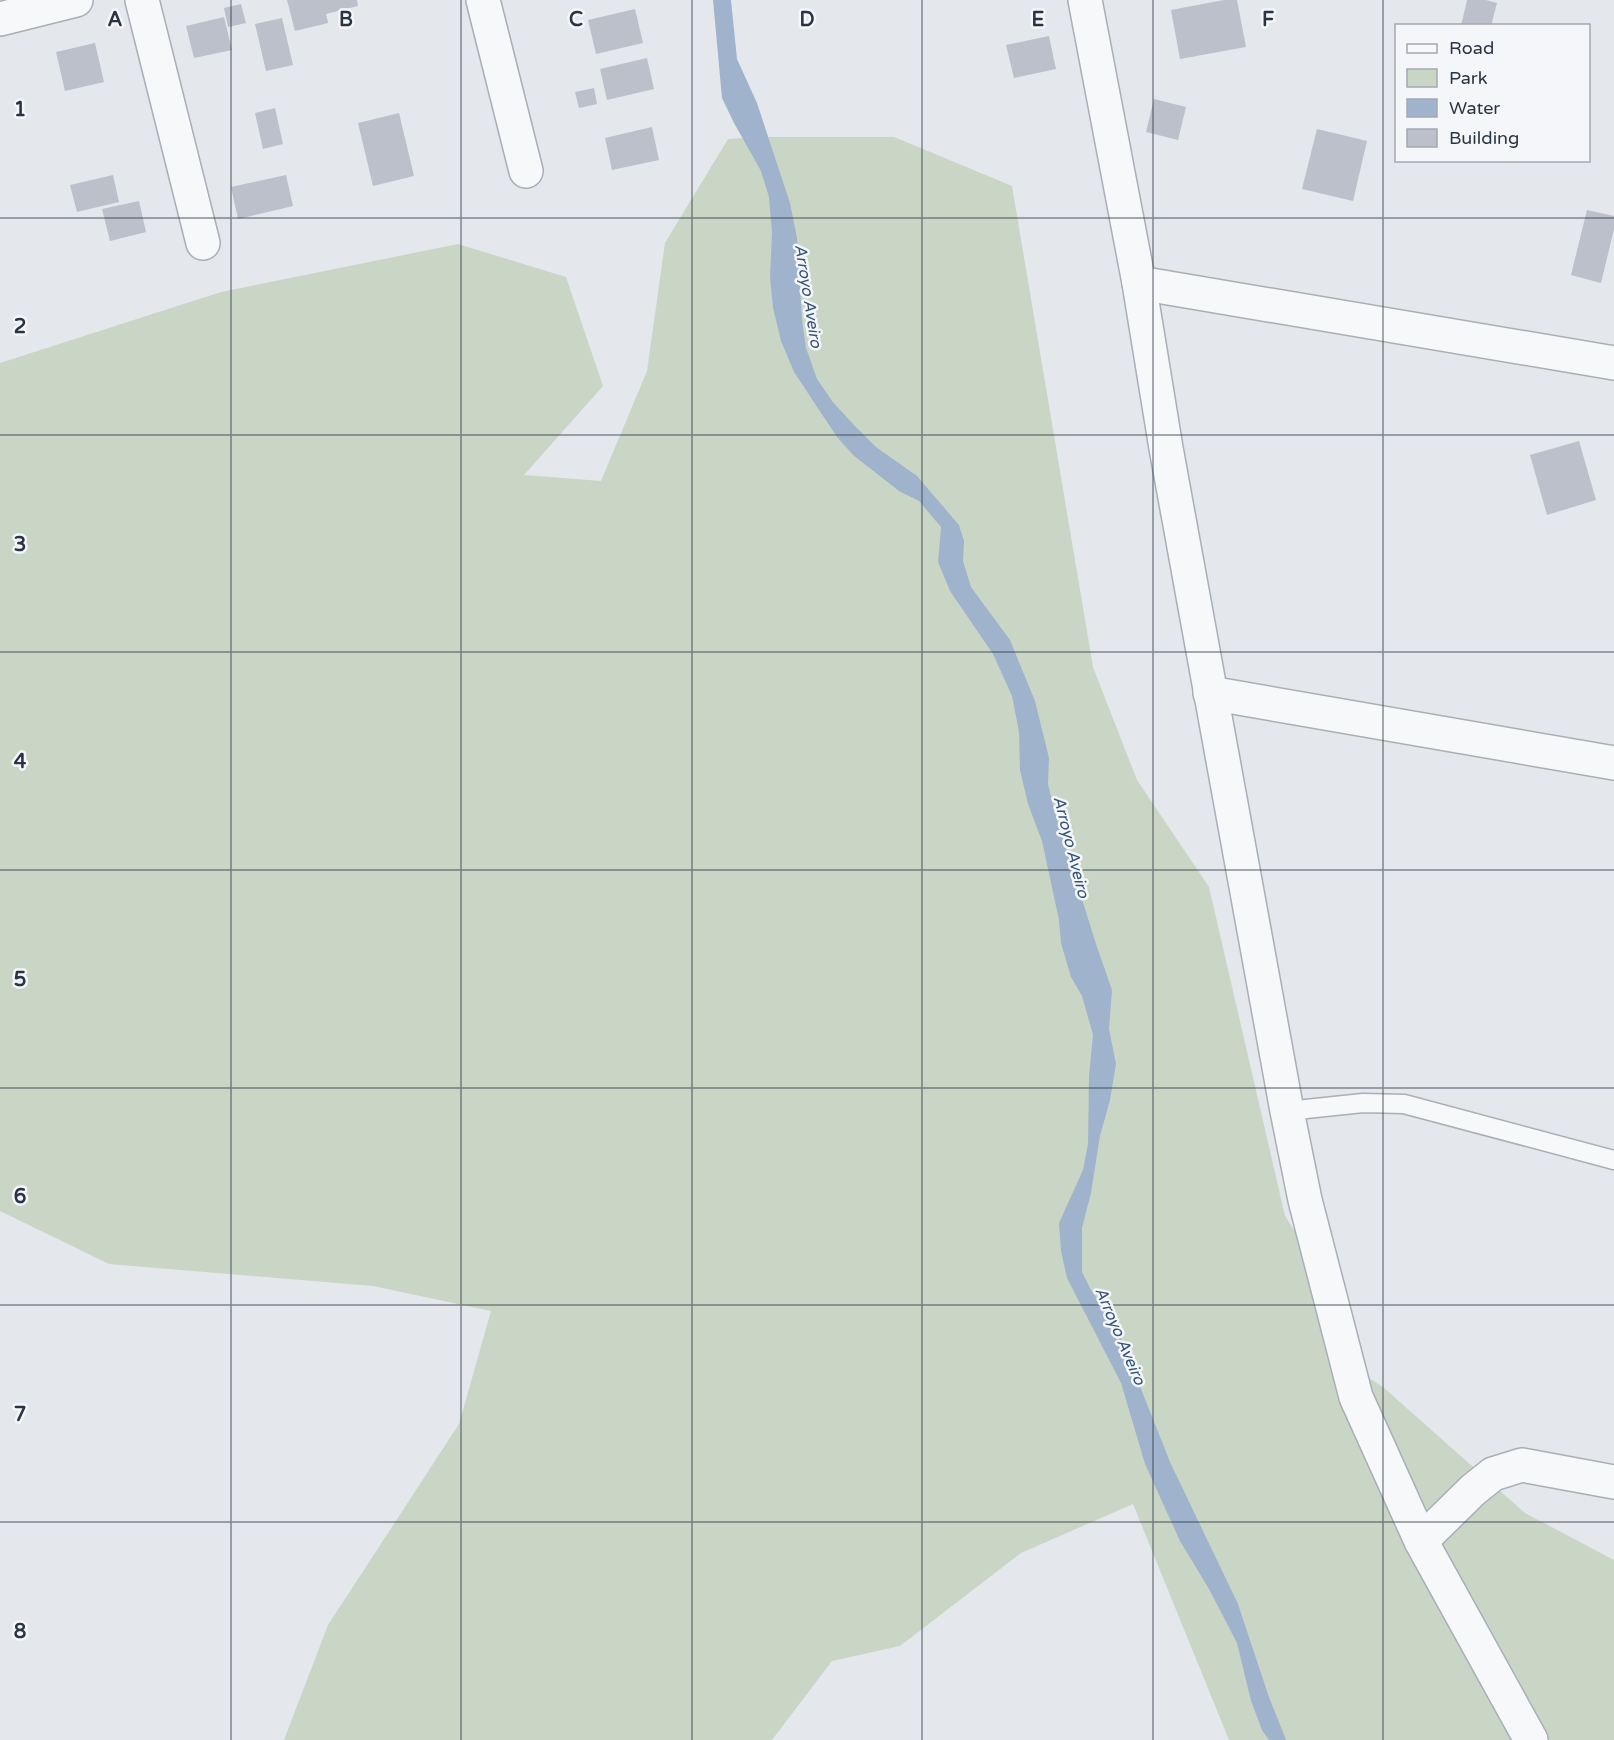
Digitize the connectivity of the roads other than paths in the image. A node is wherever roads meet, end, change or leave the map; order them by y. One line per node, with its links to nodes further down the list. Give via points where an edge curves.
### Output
1 (76, 0): 5 (street)
2 (142, 0): 7 (street)
3 (483, 0): 6 (street)
4 (1085, 0): 8 (street)
5 (0, 19)
6 (526, 171)
7 (203, 243)
8 (1139, 283): 9 (street); 10 (street)
9 (1614, 363)
10 (1210, 693): 11 (street); 12 (street)
11 (1614, 763)
12 (1287, 1111): 13 (lane, via 1363,1103 1404,1104); 15 (street, via 1305,1200 1356,1397)
13 (1614, 1160)
14 (1614, 1482): 15 (street, via 1522,1465 1493,1474)
15 (1421, 1541): 16 (street)
16 (1531, 1740)

